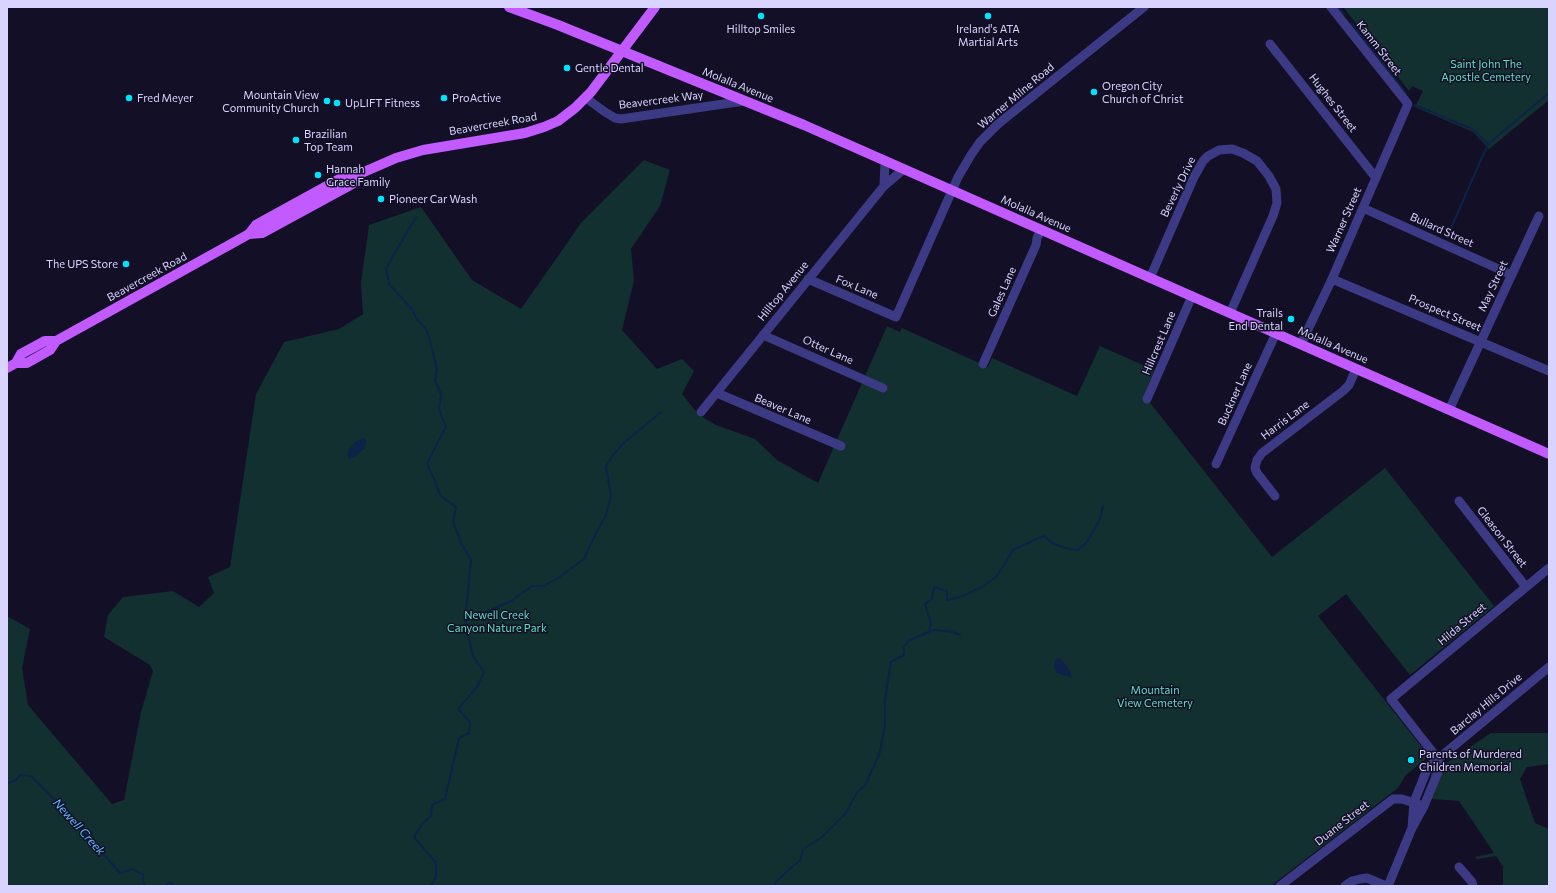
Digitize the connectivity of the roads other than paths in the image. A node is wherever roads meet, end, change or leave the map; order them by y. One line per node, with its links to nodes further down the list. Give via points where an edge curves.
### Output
1 (509, 7): 6 (main road, Molalla Avenue)
2 (655, 7): 6 (main road, Beavercreek Road)
3 (1144, 7): 16 (street, Warner Milne Road, via 990,132 971,155)
4 (1331, 7): 9 (street, Kamm Street)
5 (1270, 44): 13 (street, Hughes Street)
6 (622, 52): 7 (main road, Beavercreek Road); 8 (main road, Molalla Avenue)
7 (586, 98): 8 (street, Beavercreek Way, via 605,112 624,119); 12 (main road, Beavercreek Road, via 564,116 544,127 526,133 423,150)
8 (744, 100): 10 (main road, Molalla Avenue)
9 (1408, 104): 13 (street, Warner Street)
10 (885, 161): 11 (main road, Molalla Avenue); 14 (street)
11 (904, 169): 14 (street, Hilltop Avenue); 16 (main road, Molalla Avenue)
12 (357, 175): 15 (main road, Beavercreek Road, via 348,174); 19 (main road, Beavercreek Road, via 352,184)
13 (1376, 178): 17 (street, Warner Street)
14 (884, 186): 24 (street, Hilltop Avenue)
15 (318, 190): 19 (main road, via 305,203 283,215 279,220); 21 (main road, Beavercreek Road, via 256,225)
16 (952, 190): 20 (main road, Molalla Avenue); 28 (street, Warner Milne Road)
17 (1363, 208): 22 (street, Bullard Street); 25 (street, Warner Street)
18 (1539, 216): 22 (street, May Street)
19 (280, 224): 21 (main road, Beavercreek Road, via 262,233)
20 (1041, 230): 23 (main road, Molalla Avenue); 33 (street, Gales Lane)
21 (249, 234): 34 (main road, Beavercreek Road, via 56,341 50,350 27,363)
22 (1512, 275): 31 (street, May Street)
23 (1150, 278): 26 (main road, Molalla Avenue); 27 (street, Beverly Drive, via 1194,177 1204,160 1219,150 1232,149 1243,152 1269,176 1276,189 1277,203)
24 (808, 279): 28 (street, Fox Lane); 30 (street, Hilltop Avenue)
25 (1332, 279): 31 (street, Prospect Street); 32 (street, Warner Street)
26 (1192, 296): 27 (main road, Molalla Avenue); 39 (street, Hillcrest Lane)
27 (1230, 313): 29 (main road, Molalla Avenue)
28 (896, 318)
29 (1276, 333): 32 (main road, Molalla Avenue); 44 (street, Buckner Lane)
30 (764, 335): 37 (street, Otter Lane); 38 (street, Hilltop Avenue)
31 (1481, 342): 36 (street, Prospect Street); 40 (street, May Street)
32 (1301, 344): 35 (main road, Molalla Avenue)
33 (983, 364)
34 (11, 365)
35 (1356, 369): 40 (main road, Molalla Avenue); 45 (street, Harris Lane, via 1343,392 1262,453 1257,460 1257,473)
36 (1549, 371)
37 (883, 388)
38 (717, 393): 41 (street, Hilltop Avenue); 42 (street, Beaver Lane)
39 (1147, 399)
40 (1449, 410): 43 (main road, Molalla Avenue)
41 (701, 412)
42 (841, 446)
43 (1549, 454)
44 (1216, 464)
45 (1276, 496)
46 (1459, 501): 48 (street, Gleason Street)
47 (1549, 568): 48 (street, Hilda Street)
48 (1526, 587): 50 (street, Hilda Street, via 1391,699)
49 (1549, 667): 50 (street, Barclay Hills Drive)
50 (1438, 759): 51 (street, Barclay Hills Drive, via 1428,767); 52 (street, Barclay Hills Drive, via 1438,772)
51 (1414, 802): 52 (street, Duane Street); 53 (street, Barclay Hills Drive); 55 (street, Duane Street, via 1398,798 1387,803)
52 (1424, 806): 53 (street, Barclay Hills Drive)
53 (1412, 828): 57 (street, Barclay Hills Drive)
54 (1459, 867): 58 (street)
55 (1280, 886)
56 (1345, 886): 57 (street, via 1352,881 1367,878)
57 (1387, 886)
58 (1473, 886)

